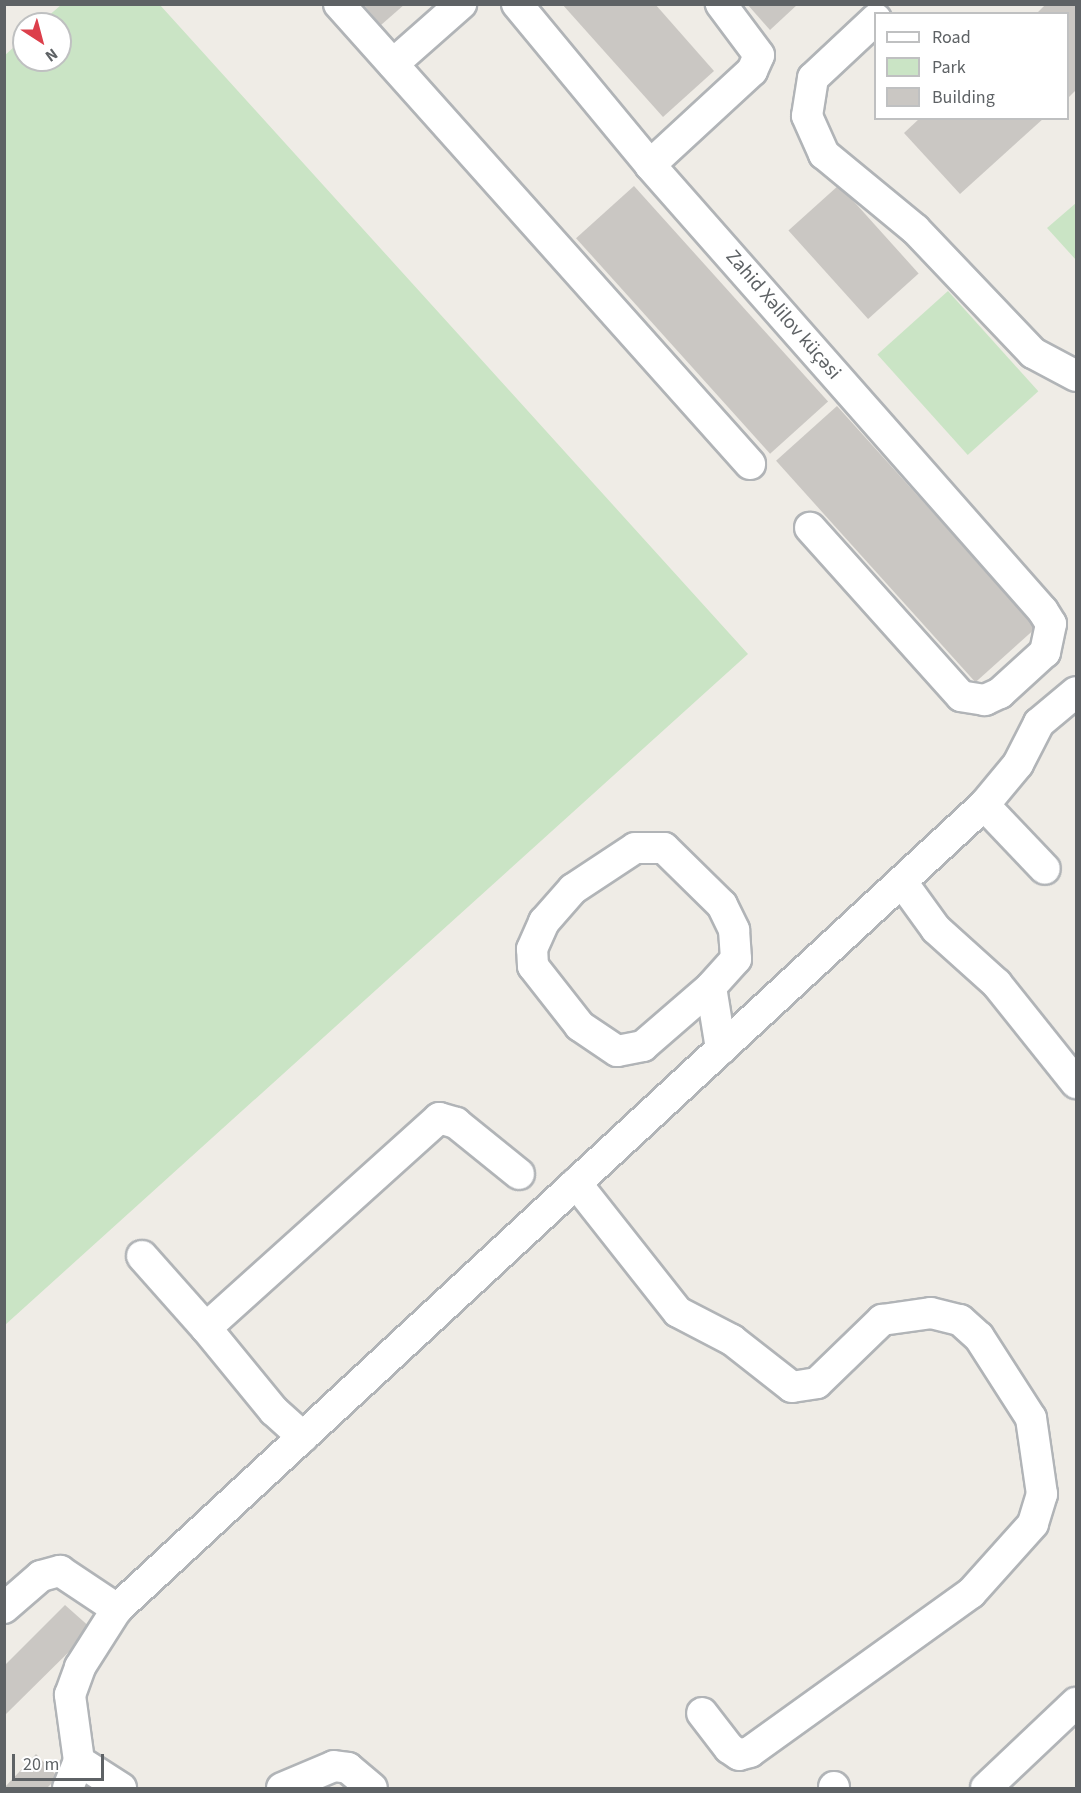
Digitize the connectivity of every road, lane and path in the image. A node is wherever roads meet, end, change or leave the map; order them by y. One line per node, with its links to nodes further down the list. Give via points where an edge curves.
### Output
1 (339, 4): 6 (street)
2 (461, 4): 6 (street)
3 (517, 4): 7 (street, Zahid Xəlilov küçəsi)
4 (721, 4): 7 (street, via 759,55 752,71)
5 (874, 21): 8 (street, via 813,78 807,116 824,154 915,229 1033,353)
6 (393, 64): 9 (street)
7 (650, 165): 10 (street, Zahid Xəlilov küçəsi, via 1051,624 1045,652 999,693 985,700 961,696)
8 (1077, 376)
9 (750, 464)
10 (810, 528)
11 (1077, 692): 12 (street, via 1039,723 1018,764)
12 (984, 805): 13 (street); 14 (street)
13 (1045, 869)
14 (902, 882): 16 (street); 17 (street, via 936,929 997,984)
15 (711, 987): 15 (street, via 736,959 734,930 722,904 664,848 635,848 573,889 544,922 532,949 533,966 580,1026 617,1051 643,1046); 16 (street)
16 (721, 1049): 19 (street)
17 (1077, 1083)
18 (519, 1174): 21 (street, via 456,1123 439,1118)
19 (576, 1183): 22 (street); 26 (street, via 678,1312 732,1340 792,1387 818,1383 882,1320 931,1313 960,1320 979,1337 1031,1418 1042,1494 1033,1524 971,1593 750,1752 739,1755 729,1748)
20 (142, 1256): 21 (street)
21 (206, 1328): 22 (street, via 274,1411)
22 (303, 1437): 24 (street)
23 (4, 1608): 24 (street, via 42,1576 60,1571)
24 (117, 1609): 27 (street, via 80,1667 70,1695)
25 (1077, 1703): 32 (street)
26 (702, 1713)
27 (79, 1761): 28 (street); 29 (street)
28 (68, 1788)
29 (121, 1788)
30 (282, 1788): 31 (street, via 334,1766 348,1768)
31 (372, 1788)
32 (986, 1788)

